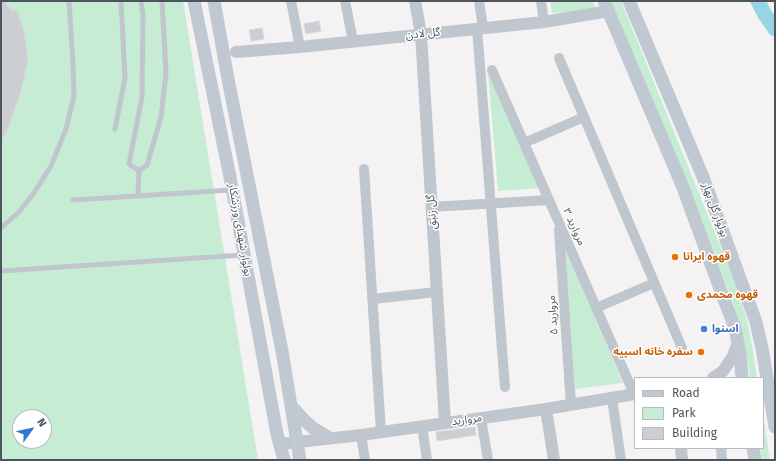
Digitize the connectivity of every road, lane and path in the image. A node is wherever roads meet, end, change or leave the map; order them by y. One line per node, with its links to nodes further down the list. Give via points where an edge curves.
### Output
1 (69, 1): 34 (lane, via 74,96 66,129 51,166 34,194)
2 (121, 1): 23 (lane, via 125,78)
3 (141, 1): 26 (lane, via 142,97 128,164)
4 (162, 1): 26 (lane, via 166,73 161,117 147,165)
5 (194, 1): 27 (main road, بولوار شهدای ورزشکار)
6 (214, 1): 49 (main road, بولوار شهدای ورزشکار)
7 (292, 1): 18 (street)
8 (345, 1): 17 (street)
9 (415, 1): 16 (street, گل زنبق)
10 (479, 1): 15 (street)
11 (541, 1): 14 (street)
12 (629, 1): 54 (main road, بولوار گل بهار, via 703,177 756,322)
13 (606, 6): 14 (street, گل لادن); 41 (main road, بولوار گل بهار, via 682,185 735,328)
14 (544, 22): 15 (street, گل لادن)
15 (480, 28): 16 (street, گل لادن); 31 (street)
16 (421, 34): 17 (street, گل لادن); 32 (street, گل زنبق)
17 (353, 41): 18 (street, گل لادن)
18 (300, 47): 19 (street, گل لادن)
19 (236, 52)
20 (559, 58): 22 (street)
21 (492, 70): 24 (street, مروارید ۳)
22 (584, 117): 24 (street); 37 (street)
23 (115, 129)
24 (524, 143): 30 (street, مروارید ۳)
25 (364, 169): 39 (street)
26 (139, 171): 28 (lane)
27 (232, 190): 28 (lane); 35 (main road, بولوار شهدای ورزشکار)
28 (138, 196): 29 (lane)
29 (73, 200)
30 (549, 200): 31 (street); 33 (street, مروارید ۳)
31 (491, 203): 32 (street); 45 (street)
32 (431, 207): 38 (street, گل زنبق)
33 (559, 223): 40 (street, مروارید ۳); 48 (street, مروارید ۵)
34 (1, 228)
35 (244, 256): 36 (lane); 59 (main road, بولوار شهدای ورزشکار)
36 (1, 272)
37 (654, 283): 40 (street); 42 (street)
38 (437, 292): 39 (street); 52 (street, گل زنبق)
39 (372, 299): 55 (street)
40 (596, 308): 46 (street, مروارید ۳)
41 (738, 343): 43 (street, via 723,371); 44 (main road, بولوار گل بهار)
42 (682, 348)
43 (714, 377)
44 (742, 377)
45 (505, 387)
46 (634, 394): 47 (street, مروارید)
47 (612, 398): 48 (street, مروارید); 69 (street)
48 (571, 405): 50 (street, مروارید)
49 (291, 406): 57 (main road, via 313,428); 58 (main road, بولوار شهدای ورزشکار)
50 (546, 409): 51 (street, مروارید); 68 (street)
51 (481, 418): 52 (street, مروارید); 67 (street)
52 (445, 423): 53 (street, مروارید)
53 (422, 426): 55 (street, مروارید); 66 (street)
54 (775, 427)
55 (381, 432): 56 (street, مروارید)
56 (361, 435): 57 (street, مروارید); 65 (street)
57 (330, 438): 58 (street, مروارید)
58 (298, 442): 59 (street, مروارید); 64 (main road, بولوار شهدای ورزشکار)
59 (280, 444): 63 (main road, بولوار شهدای ورزشکار)
60 (680, 449): 70 (street)
61 (721, 449): 71 (street)
62 (753, 449): 72 (main road)
63 (284, 460)
64 (300, 460)
65 (365, 460)
66 (427, 460)
67 (488, 460)
68 (554, 460)
69 (621, 460)
70 (682, 460)
71 (722, 460)
72 (755, 460)

